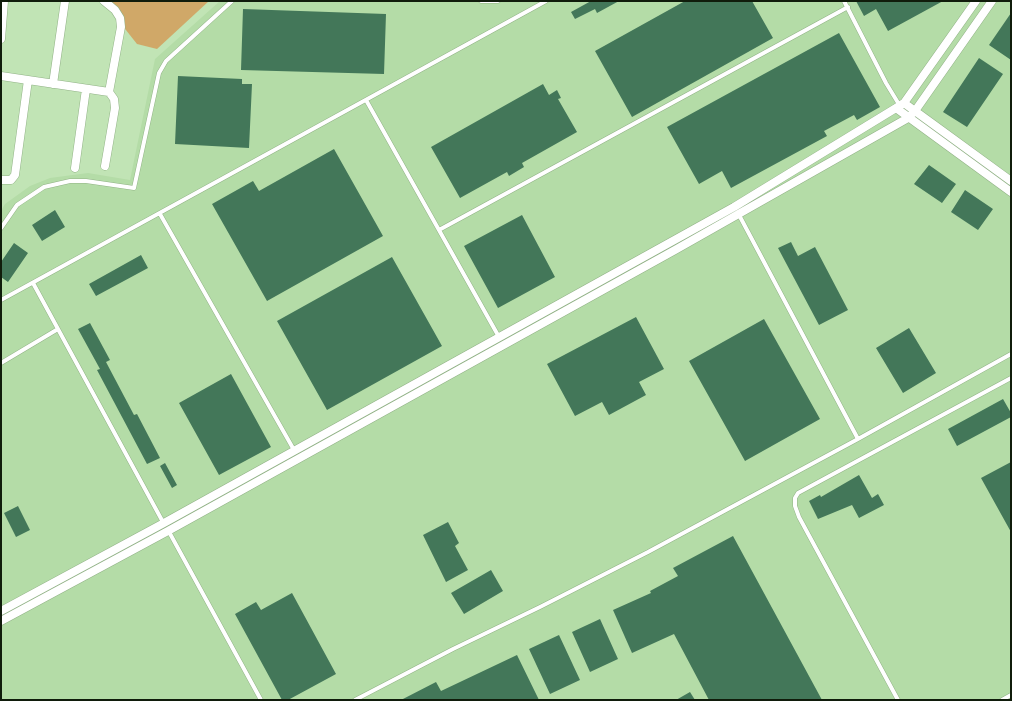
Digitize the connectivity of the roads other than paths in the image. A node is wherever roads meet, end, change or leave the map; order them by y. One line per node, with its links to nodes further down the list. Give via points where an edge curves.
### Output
1 (4, 1): 12 (street)
2 (65, 1): 15 (street)
3 (104, 1): 17 (street, via 115,10 120,18 121,27)
4 (232, 1): 30 (lane, via 166,61 159,73 134,188 86,181 70,181 44,187 16,205)
5 (481, 1): 6 (lane)
6 (498, 1)
7 (546, 1): 18 (lane)
8 (844, 1): 11 (lane)
9 (976, 1): 19 (street)
10 (992, 1): 20 (street)
11 (848, 7): 19 (lane); 31 (lane)
12 (1, 39)
13 (1, 76): 14 (street)
14 (28, 80): 15 (street); 24 (street, via 15,175 11,180)
15 (53, 84): 16 (street)
16 (86, 89): 17 (street); 23 (street)
17 (109, 92): 22 (street, via 114,99 115,108)
18 (366, 100): 28 (lane); 31 (lane)
19 (900, 106): 20 (street); 21 (street); 27 (street)
20 (915, 111): 21 (street); 25 (street)
21 (908, 118): 26 (street); 29 (street)
22 (105, 166)
23 (75, 168)
24 (1, 180)
25 (1011, 181)
26 (1011, 192)
27 (734, 207): 29 (lane); 35 (street)
28 (160, 214): 32 (lane); 40 (lane)
29 (738, 214): 39 (lane); 42 (street)
30 (1, 228)
31 (438, 230): 35 (lane)
32 (32, 283): 33 (lane); 34 (lane)
33 (1, 300)
34 (58, 329): 37 (lane); 41 (lane)
35 (499, 338): 40 (street)
36 (1011, 354): 39 (lane)
37 (1, 363)
38 (1011, 378): 48 (lane, via 798,493 795,498 795,506 800,517)
39 (858, 439): 47 (lane, via 648,552)
40 (294, 450): 41 (street)
41 (164, 523): 42 (lane); 43 (street)
42 (168, 531): 44 (street); 46 (lane)
43 (1, 611)
44 (1, 621)
45 (1011, 695): 49 (lane)
46 (261, 700)
47 (355, 700)
48 (898, 700)
49 (1002, 700)

